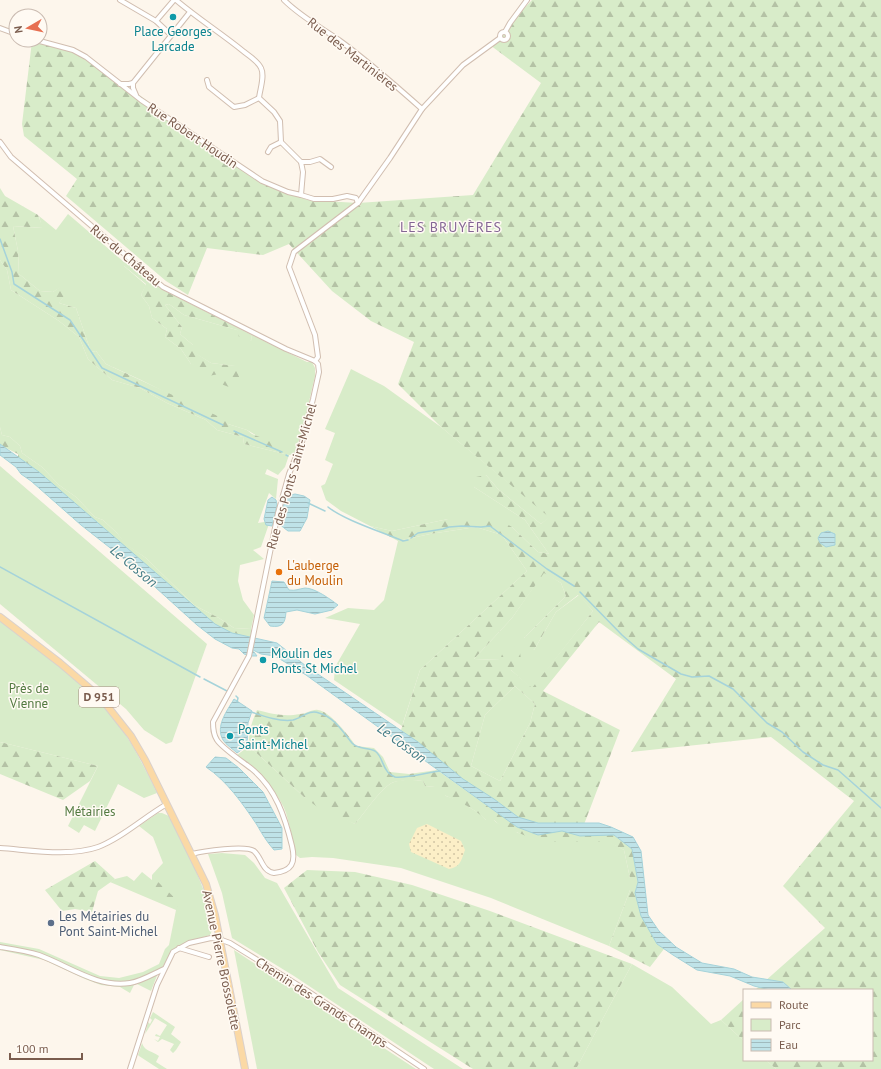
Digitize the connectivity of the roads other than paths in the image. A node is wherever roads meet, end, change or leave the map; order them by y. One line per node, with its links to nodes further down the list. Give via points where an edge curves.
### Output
1 (120, 0): 6 (street)
2 (175, 0): 5 (street); 6 (street)
3 (284, 0): 14 (street, Rue des Martinières, via 356,54)
4 (527, 0): 14 (street, Rue des Ponts Saint-Michel, via 506,32 501,33 500,38 463,65)
5 (190, 12): 7 (street); 13 (street, via 255,60 261,68)
6 (156, 21): 7 (street)
7 (171, 35): 10 (street)
8 (48, 43): 11 (street, Rue Robert Houdin, via 86,56)
9 (208, 80): 13 (street, via 209,87 234,107)
10 (134, 83): 11 (street); 12 (street)
11 (120, 84): 12 (street, Rue Robert Houdin)
12 (136, 96): 20 (street, Rue Robert Houdin, via 262,181 288,192)
13 (259, 98): 16 (street, via 280,120)
14 (422, 109): 21 (street, Rue des Ponts Saint-Michel)
15 (0, 142): 22 (street, Rue du Château, via 11,157 163,287 286,349)
16 (281, 142): 17 (street, via 271,147); 18 (street)
17 (268, 152)
18 (301, 162): 19 (street, via 320,159); 20 (street)
19 (331, 167)
20 (301, 194): 21 (street, Rue Robert Houdin, via 314,200 351,197 356,198)
21 (358, 202): 22 (street, Rue des Ponts Saint-Michel, via 294,252 289,267 315,335 318,357)
22 (316, 361): 26 (street, Rue des Ponts Saint-Michel, via 319,372 313,399 302,442 289,474 278,513 249,656 213,722 218,741 254,770 277,801 286,820 294,861 287,870 274,873 265,868 255,852 249,849)
23 (0, 617): 24 (main road, D 951, via 101,698 131,736)
24 (167, 804): 25 (street, via 114,839 86,851); 26 (main road, D 951)
25 (0, 848)
26 (192, 854): 27 (main road, Avenue Pierre Brossolette / D 951, via 206,884)
27 (219, 939): 29 (street, via 197,941); 33 (main road, Avenue Pierre Brossolette / D 951); 34 (street, Chemin des Grands Champs, via 230,943 306,990)
28 (0, 947): 31 (street, via 37,954 89,977 113,984 138,981)
29 (179, 948): 30 (street); 31 (street, via 173,952)
30 (209, 957)
31 (164, 969): 32 (street)
32 (130, 1069)
33 (245, 1069)
34 (424, 1069)

